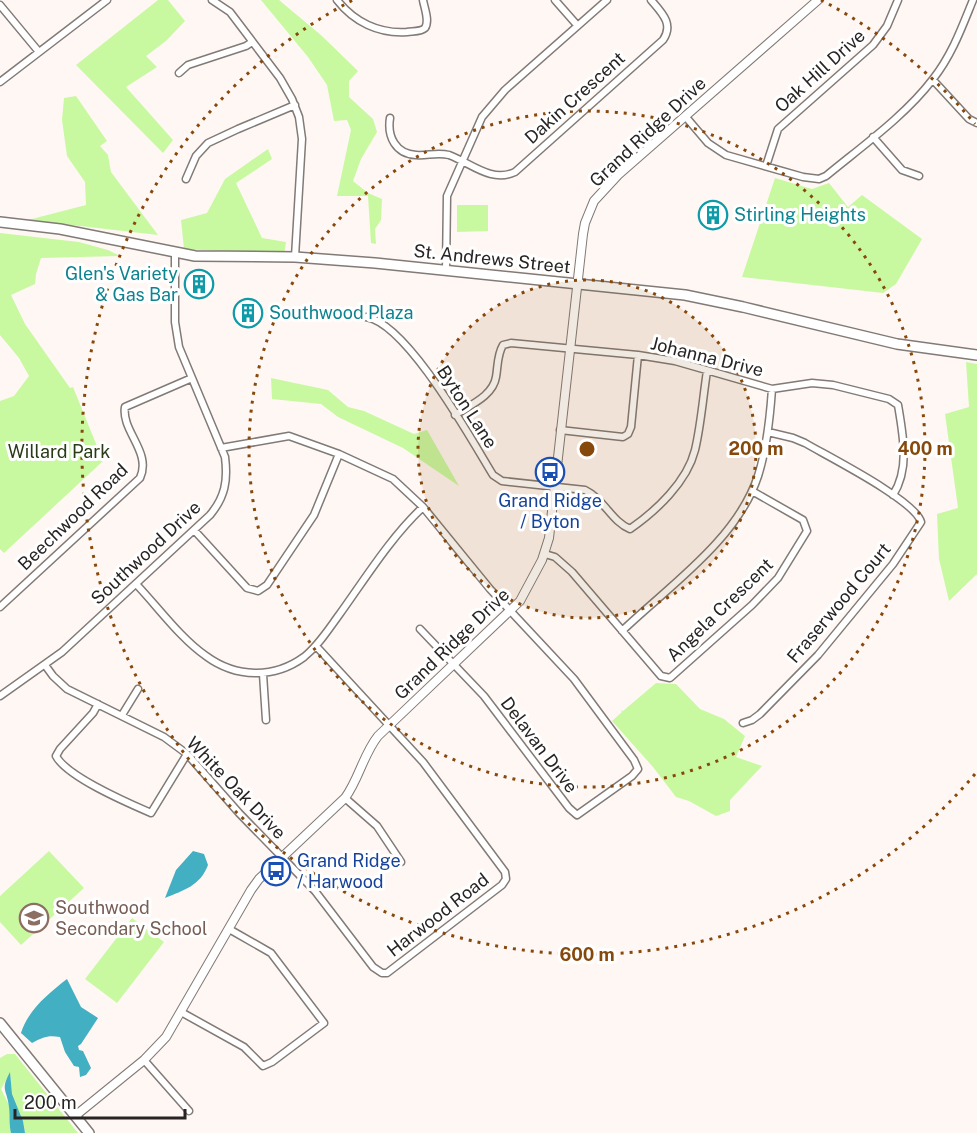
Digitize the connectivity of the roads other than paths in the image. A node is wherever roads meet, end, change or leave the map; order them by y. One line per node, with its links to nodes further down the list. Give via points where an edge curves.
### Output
1 (95, 0): 14 (street)
2 (107, 0): 14 (street)
3 (212, 0): 15 (street)
4 (227, 0): 15 (street)
5 (337, 0): 6 (street, via 356,19 398,33 424,28 427,22)
6 (423, 0)
7 (555, 0): 16 (street)
8 (607, 0): 16 (street)
9 (651, 0): 27 (street, Dakin Crescent, via 669,27 663,40 515,172 500,176)
10 (818, 0): 23 (street, Grand Ridge Drive)
11 (898, 0): 28 (street, Oak Hill Drive, via 887,26 873,45 778,129)
12 (973, 0): 20 (street, via 955,44)
13 (0, 5): 18 (street)
14 (100, 6): 18 (street)
15 (221, 6): 17 (street)
16 (577, 26): 27 (street, via 495,100 482,117)
17 (252, 42): 19 (street, via 188,65); 22 (street, via 287,87)
18 (39, 52): 21 (street)
19 (179, 73)
20 (933, 80): 25 (street); 26 (street)
21 (0, 82)
22 (295, 105): 30 (street, via 208,143 196,156); 33 (street, via 302,139)
23 (685, 116): 28 (street, via 717,151); 35 (street, Grand Ridge Drive, via 594,201 585,223)
24 (390, 118): 27 (street, via 391,138 401,151 416,156 444,154)
25 (977, 123)
26 (873, 137): 28 (street, via 819,179); 29 (street, via 902,170)
27 (461, 162): 34 (street, via 447,196)
28 (766, 166)
29 (919, 176)
30 (186, 179)
31 (0, 222): 32 (main road, St. Andrews Street, via 60,229)
32 (175, 252): 33 (main road, St. Andrews Street); 41 (street, Southwood Drive, via 176,334)
33 (295, 257): 34 (main road, St. Andrews Street)
34 (446, 271): 35 (main road, St. Andrews Street)
35 (576, 284): 37 (street, Grand Ridge Drive); 39 (main road, St. Andrews Street, via 685,295 897,344)
36 (366, 317): 43 (street, Byton Lane, via 380,321 392,332 428,372)
37 (569, 348): 38 (street, Johanna Drive); 43 (street, Johanna Drive, via 503,345 491,389); 44 (street, Grand Ridge Drive)
38 (638, 355): 40 (street, Johanna Drive); 44 (street, via 628,434 623,437)
39 (977, 355)
40 (706, 371): 42 (street, Johanna Drive); 48 (street, Byton Lane, via 695,452 670,493 637,524 630,529 623,526 597,496 585,490)
41 (192, 378): 46 (street, Southwood Drive); 55 (street, Beechwood Road, via 125,407 143,459 140,478)
42 (772, 389): 45 (street, Johanna Drive); 50 (street, via 812,383 833,385 895,402 905,466)
43 (455, 415): 48 (street, Byton Lane, via 498,479)
44 (560, 430): 48 (street, Grand Ridge Drive)
45 (768, 432): 49 (street, Johanna Drive); 50 (street, via 805,443)
46 (221, 448): 47 (street, via 289,436); 52 (street, Southwood Drive, via 226,486 217,507)
47 (339, 454): 51 (street, via 393,480); 52 (street, via 314,515 267,585 258,591 247,588)
48 (555, 486): 53 (street, Grand Ridge Drive)
49 (752, 491): 58 (street, Johanna Drive, via 723,536); 58 (street, Angela Crescent, via 806,524 804,538 778,578 670,678 661,676)
50 (893, 495): 68 (street, Fraserwood Court, via 917,514 920,526 818,656 760,714)
51 (423, 507): 56 (street); 59 (street, via 403,526)
52 (194, 530): 54 (street, Southwood Drive)
53 (545, 554): 56 (street, Grand Ridge Drive, via 524,595); 58 (street, Angela Crescent, via 555,557 572,572)
54 (136, 584): 61 (street, Southwood Drive); 62 (street, via 204,655 235,671)
55 (0, 607)
56 (510, 610): 60 (street, Grand Ridge Drive); 60 (street, Delavan Drive, via 574,679 634,760 638,769 632,776 577,815)
57 (420, 628): 60 (street, Delavan Drive)
58 (622, 631)
59 (316, 646): 62 (street, via 293,664); 69 (street, Harwood Road)
60 (454, 663): 69 (street, Grand Ridge Drive)
61 (45, 665): 64 (street, Southwood Drive); 65 (street, White Oak Drive, via 67,689)
62 (263, 674): 67 (street)
63 (138, 689): 66 (street)
64 (0, 696)
65 (98, 704): 66 (street, White Oak Drive); 70 (street, via 56,756 87,782 151,813)
66 (122, 715): 70 (street, White Oak Drive)
67 (266, 720)
68 (743, 723)
69 (389, 724): 71 (street, Grand Ridge Drive, via 367,751); 72 (street, Harwood Road, via 423,762 505,872 502,885 392,970 381,973 315,891)
70 (187, 754): 72 (street, White Oak Drive)
71 (345, 798): 72 (street, Grand Ridge Drive); 73 (street, via 377,826)
72 (282, 858): 74 (street, Grand Ridge Drive, via 255,885)
73 (401, 862)
74 (229, 928): 75 (street, Grand Ridge Drive); 75 (street, via 271,953 324,1023 263,1066 244,1047)
75 (181, 1012): 77 (street, Grand Ridge Drive, via 166,1037)
76 (0, 1023): 79 (main road)
77 (144, 1060): 78 (street); 79 (street, Grand Ridge Drive)
78 (189, 1111)
79 (75, 1116): 80 (main road)
80 (89, 1133)

